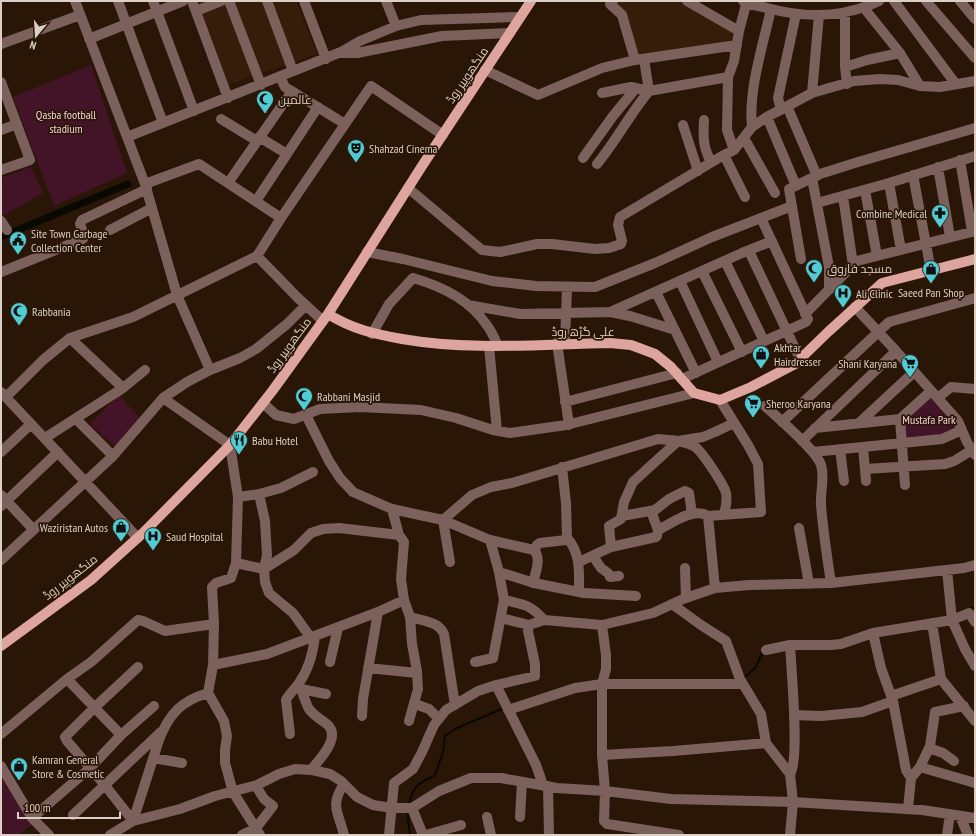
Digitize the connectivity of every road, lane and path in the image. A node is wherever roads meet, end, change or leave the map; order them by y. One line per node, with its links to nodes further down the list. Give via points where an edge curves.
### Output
1 (75, 1): 25 (street)
2 (118, 1): 29 (street)
3 (153, 1): 21 (street)
4 (183, 1): 21 (street)
5 (192, 1): 22 (street)
6 (221, 1): 22 (street)
7 (229, 1): 51 (street)
8 (267, 1): 44 (street)
9 (304, 1): 40 (street)
10 (386, 1): 30 (street)
11 (531, 1): 27 (main road, منگھوپیر روڈ)
12 (613, 1): 41 (street, via 610,4 622,16)
13 (687, 1): 31 (street)
14 (879, 1): 19 (street)
15 (894, 1): 49 (street)
16 (926, 1): 36 (street)
17 (960, 1): 28 (street)
18 (746, 2): 20 (street); 31 (street)
19 (864, 8): 23 (street); 38 (street)
20 (771, 9): 24 (street); 69 (street, via 756,75 750,115)
21 (157, 11): 29 (street); 61 (street)
22 (196, 11): 58 (street)
23 (845, 13): 26 (street); 42 (street)
24 (796, 14): 26 (street); 60 (street, via 778,98)
25 (80, 15): 33 (street); 34 (street)
26 (819, 15): 57 (street)
27 (520, 17): 30 (street, via 421,20); 32 (main road, منگھوپیر روڈ)
28 (975, 19)
29 (126, 23): 33 (street); 65 (street)
30 (396, 26): 37 (street)
31 (739, 31): 35 (street)
32 (510, 33): 37 (street, via 442,36 358,53); 43 (main road, منگھوپیر روڈ)
33 (89, 39): 73 (street)
34 (1, 44)
35 (737, 45): 41 (street); 46 (street)
36 (971, 46): 39 (street)
37 (341, 52): 40 (street)
38 (900, 53): 42 (street); 52 (street)
39 (975, 58)
40 (326, 59): 44 (street)
41 (640, 59): 43 (street, via 602,68 538,94); 55 (street)
42 (845, 67): 48 (street)
43 (485, 70): 72 (main road, منگھوپیر روڈ)
44 (293, 72): 45 (street)
45 (280, 77): 51 (street); 54 (street, via 285,86)
46 (728, 77): 55 (street); 76 (street, via 727,130)
47 (975, 81): 49 (street)
48 (847, 84): 52 (street, via 880,79 898,80); 57 (street)
49 (955, 84): 52 (street)
50 (2, 85): 66 (street)
51 (261, 85): 58 (street)
52 (920, 86)
53 (636, 88): 55 (street); 56 (street); 80 (street)
54 (292, 91): 59 (street); 75 (street)
55 (649, 91): 83 (street)
56 (602, 93)
57 (812, 93): 60 (street)
58 (228, 98): 61 (street)
59 (318, 107): 67 (street); 77 (street)
60 (784, 108): 62 (street); 88 (street)
61 (194, 111): 65 (street)
62 (766, 117): 69 (street); 91 (street)
63 (221, 119): 75 (street)
64 (704, 120): 82 (street, via 704,145)
65 (163, 123): 73 (street)
66 (17, 124): 71 (street); 85 (street, via 30,160)
67 (345, 124): 72 (street, via 371,86); 102 (street)
68 (683, 125): 86 (street)
69 (752, 127): 74 (street)
70 (975, 128): 88 (street)
71 (1, 130)
72 (443, 135): 93 (main road, منگھوپیر روڈ)
73 (127, 137): 92 (street)
74 (744, 138): 76 (street); 95 (street)
75 (258, 139): 77 (street); 89 (street)
76 (734, 150): 78 (street)
77 (287, 154): 98 (street)
78 (724, 155): 82 (street); 96 (street)
79 (975, 156): 81 (street)
80 (583, 158)
81 (960, 160): 84 (street); 107 (street)
82 (711, 162): 86 (street)
83 (597, 164)
84 (938, 168): 87 (street); 108 (street)
85 (1, 170)
86 (698, 171): 93 (street, via 620,217 618,225 621,244 595,249 537,244 500,252 482,250)
87 (914, 175): 90 (street); 110 (street)
88 (814, 177): 91 (street); 99 (street)
89 (228, 183): 92 (street, via 199,164); 98 (street)
90 (889, 183): 94 (street); 111 (street)
91 (796, 186): 100 (street, via 789,189)
92 (146, 187): 101 (street); 123 (street, via 82,220 80,224 84,237 80,240)
93 (408, 188): 113 (main road, منگھوپیر روڈ)
94 (866, 190): 97 (street); 115 (street)
95 (775, 193)
96 (745, 196)
97 (843, 196): 99 (street); 120 (street)
98 (256, 201): 102 (street)
99 (817, 203): 127 (street, via 829,267)
100 (792, 206): 103 (street); 116 (street)
101 (152, 208): 106 (street); 129 (street)
102 (281, 218): 114 (street)
103 (761, 218): 109 (street); 126 (street, via 596,287)
104 (1, 221): 105 (street)
105 (7, 230)
106 (110, 230)
107 (974, 231): 108 (street)
108 (950, 237): 110 (street)
109 (772, 242): 112 (street); 136 (street)
110 (926, 243): 111 (street); 121 (street)
111 (901, 250): 115 (street)
112 (748, 251): 118 (street); 139 (street)
113 (367, 252): 119 (street); 137 (main road, منگھوپیر روڈ)
114 (257, 256): 129 (street); 131 (street)
115 (877, 256): 120 (street, via 857,261)
116 (801, 259)
117 (975, 260): 121 (main road)
118 (725, 261): 122 (street); 143 (street)
119 (416, 262): 124 (street); 126 (street, via 492,281)
120 (853, 266): 127 (street)
121 (931, 270): 133 (main road, via 882,283)
122 (702, 271): 125 (street); 147 (street)
123 (1, 272)
124 (413, 278): 132 (street, via 450,292); 141 (street, via 389,304)
125 (680, 281): 128 (street); 149 (street)
126 (567, 287): 135 (street)
127 (829, 290): 136 (street)
128 (656, 292): 134 (street); 138 (street)
129 (177, 295): 142 (street, via 133,317); 151 (street)
130 (975, 298): 140 (street, via 889,322)
131 (306, 305): 137 (street); 151 (street, via 256,349)
132 (468, 305): 135 (street, via 520,314); 145 (street, via 487,324)
133 (855, 307): 140 (street); 148 (main road)
134 (610, 312): 135 (street); 138 (street)
135 (566, 314): 144 (street)
136 (805, 314): 139 (street, via 808,318 806,322)
137 (325, 317): 141 (main road, علی گڑھ روڈ); 163 (main road, منگھوپیر روڈ)
138 (675, 330): 153 (street)
139 (786, 331): 143 (street); 148 (street)
140 (878, 332): 146 (street); 168 (street)
141 (372, 334): 145 (main road, علی گڑھ روڈ, via 421,342)
142 (70, 338): 155 (street); 158 (street)
143 (764, 341): 147 (street)
144 (561, 343): 145 (main road, علی گڑھ روڈ); 154 (main road, علی گڑھ روڈ, via 610,342 631,345 655,354); 162 (street)
145 (494, 346): 175 (street)
146 (896, 351): 152 (street); 173 (street)
147 (742, 352): 149 (street)
148 (800, 359): 161 (main road, via 751,387)
149 (718, 362): 153 (street)
150 (145, 370): 155 (street)
151 (210, 370): 160 (street)
152 (914, 372): 159 (street); 170 (street)
153 (696, 373): 154 (street)
154 (679, 376): 157 (main road, علی گڑھ روڈ); 162 (street)
155 (123, 388): 166 (street)
156 (975, 389): 159 (street, via 951,387)
157 (694, 393): 161 (main road); 172 (street)
158 (3, 394): 171 (street)
159 (934, 394): 167 (street); 174 (street, via 958,421)
160 (164, 398): 180 (street); 187 (street)
161 (720, 400): 169 (street)
162 (565, 402): 172 (street)
163 (263, 403): 165 (street, via 276,415 294,419); 180 (main road, منگھوپیر روڈ)
164 (766, 406): 168 (street)
165 (306, 415): 175 (street, via 320,410 360,407 422,410); 199 (street, via 329,462 343,482 357,494)
166 (76, 418): 176 (street); 187 (street)
167 (900, 419): 170 (street); 179 (street)
168 (782, 422): 178 (street)
169 (734, 423): 177 (street, via 715,432); 202 (street, via 758,464 761,512)
170 (859, 423): 173 (street)
171 (31, 424): 176 (street); 183 (street)
172 (569, 425): 175 (street, via 510,433)
173 (815, 428): 178 (street)
174 (962, 430): 179 (street, via 942,438); 186 (street)
175 (497, 431)
176 (45, 438): 184 (street)
177 (678, 441): 189 (street, via 658,439); 202 (street, via 696,447 713,470 725,490); 203 (street, via 633,482 624,502)
178 (802, 441): 185 (street)
179 (901, 443): 181 (street); 188 (street)
180 (230, 445): 197 (street); 210 (main road, منگھوپیر روڈ)
181 (864, 447): 182 (street); 190 (street)
182 (840, 449): 185 (street); 192 (street)
183 (1, 452)
184 (58, 452): 194 (street); 198 (street)
185 (813, 452): 227 (street, via 823,474 821,503)
186 (974, 453): 188 (street, via 944,464)
187 (114, 456): 194 (street)
188 (903, 466): 190 (street); 195 (street)
189 (562, 467): 205 (street, via 480,491 460,504); 211 (street)
190 (865, 469): 193 (street)
191 (313, 472): 196 (street, via 281,488)
192 (844, 481)
193 (866, 481)
194 (86, 483): 207 (street); 210 (street)
195 (905, 485)
196 (259, 494): 197 (street); 222 (street, via 265,521 267,555)
197 (238, 498): 217 (street)
198 (3, 501): 207 (street)
199 (392, 509): 205 (street); 209 (street)
200 (651, 511): 201 (street, via 687,491); 203 (street); 208 (street)
201 (692, 514): 204 (street, via 704,513); 208 (street)
202 (724, 514): 204 (street)
203 (622, 516): 213 (street, via 609,526)
204 (708, 516): 229 (street)
205 (443, 520): 212 (street); 218 (street)
206 (799, 528): 228 (street)
207 (33, 529): 216 (street)
208 (658, 530): 213 (street, via 656,537)
209 (399, 535): 222 (street, via 339,528 323,529 311,533 294,550); 233 (street, via 404,542 401,579)
210 (138, 538): 249 (main road, منگھوپیر روڈ, via 91,580)
211 (567, 538): 214 (street, via 540,543); 219 (street)
212 (490, 540): 214 (street); 224 (street)
213 (611, 547): 215 (street)
214 (534, 550): 226 (street, via 538,561)
215 (593, 556): 219 (street); 225 (street, via 610,577)
216 (1, 560)
217 (236, 562): 222 (street); 243 (street, via 231,578 212,587)
218 (450, 562)
219 (579, 562): 230 (street)
220 (975, 565): 223 (street)
221 (685, 568): 232 (street)
222 (264, 569): 248 (street, via 269,593 293,613)
223 (947, 570): 227 (street); 237 (street)
224 (499, 572): 226 (street); 234 (street)
225 (619, 576)
226 (533, 583): 230 (street)
227 (831, 583): 228 (street)
228 (809, 584): 229 (street)
229 (715, 588): 232 (street)
230 (579, 592): 231 (street)
231 (636, 596)
232 (686, 598): 235 (street)
233 (404, 600): 236 (street); 238 (street)
234 (504, 600): 239 (street); 240 (street, via 530,607)
235 (672, 604): 245 (street, via 653,613); 262 (street, via 726,641)
236 (378, 612): 246 (street); 257 (street)
237 (952, 617): 241 (street, via 969,613); 242 (street); 255 (street)
238 (410, 618): 258 (street); 269 (street, via 432,623 442,629)
239 (501, 618): 244 (street); 253 (street, via 493,658)
240 (544, 620): 244 (street); 245 (street)
241 (975, 622)
242 (932, 623): 247 (street); 260 (street)
243 (214, 624): 254 (street); 259 (street, via 165,631 138,620 91,662)
244 (530, 625): 263 (street, via 528,631 535,676)
245 (602, 625): 261 (street, via 606,656)
246 (338, 628): 248 (street); 252 (street)
247 (873, 633): 250 (street, via 830,646); 267 (street)
248 (313, 637): 254 (street, via 267,654); 264 (street, via 313,651)
249 (1, 646)
250 (790, 646): 251 (street); 274 (street)
251 (766, 650)
252 (330, 662)
253 (474, 662)
254 (213, 665): 265 (street)
255 (975, 666)
256 (138, 667): 272 (street)
257 (368, 668): 258 (street); 275 (street, via 362,699)
258 (417, 672): 268 (street, via 418,689)
259 (67, 679): 272 (street); 280 (street)
260 (941, 679): 267 (street); 271 (street)
261 (603, 682): 262 (street); 273 (street); 285 (street)
262 (742, 682): 283 (street, via 761,714)
263 (496, 685): 269 (street, via 478,691); 273 (street)
264 (300, 686): 266 (street); 281 (street, via 286,700); 292 (street, via 308,707 329,726 332,735 330,745)
265 (208, 693): 279 (street, via 195,697 179,707); 302 (street, via 224,721 227,736 225,763)
266 (326, 694)
267 (892, 699): 274 (street, via 862,712 821,716); 294 (street, via 906,770)
268 (415, 704): 276 (street, via 429,709); 277 (street)
269 (456, 705): 276 (street, via 446,710)
270 (154, 706): 282 (street)
271 (964, 706): 278 (street); 284 (street, via 935,712)
272 (94, 708): 282 (street); 291 (street, via 65,738)
273 (507, 708): 300 (street)
274 (794, 715): 293 (street, via 793,766)
275 (362, 716)
276 (438, 719): 304 (street, via 413,769 394,783)
277 (409, 721)
278 (975, 721)
279 (162, 731): 286 (street); 297 (street)
280 (1, 734)
281 (290, 734)
282 (121, 735): 291 (street)
283 (766, 743): 285 (street); 293 (street)
284 (929, 748): 287 (street, via 943,753); 290 (street)
285 (602, 755): 301 (street)
286 (153, 758): 288 (street); 313 (street)
287 (954, 761)
288 (182, 763)
289 (1, 766): 311 (street)
290 (920, 767): 294 (street); 296 (street)
291 (90, 768): 297 (street); 311 (street)
292 (311, 770): 298 (street, via 330,774); 299 (street, via 295,769)
293 (790, 774): 303 (street)
294 (911, 778): 306 (street)
295 (522, 782): 300 (street); 305 (street, via 501,778 471,778 439,791); 310 (street)
296 (975, 783)
297 (104, 784): 307 (street); 313 (street)
298 (344, 784): 304 (street, via 357,797 373,805); 319 (street, via 337,795 336,805)
299 (256, 786): 302 (street); 315 (street, via 264,799 273,806)
300 (546, 786): 301 (street); 323 (street)
301 (605, 791): 303 (street, via 671,799); 324 (street, via 605,824)
302 (233, 792): 313 (street); 315 (street)
303 (793, 802): 306 (street); 325 (street)
304 (392, 808): 305 (street); 320 (street)
305 (408, 808): 321 (street)
306 (908, 809): 308 (street)
307 (73, 815)
308 (955, 815): 312 (street); 326 (street); 327 (street)
309 (487, 817): 322 (street)
310 (520, 817)
311 (32, 818): 316 (street)
312 (975, 818)
313 (133, 821): 317 (street)
314 (461, 824): 321 (street)
315 (258, 831): 318 (street)
316 (49, 835)
317 (110, 835)
318 (242, 835)
319 (344, 835)
320 (389, 835)
321 (424, 835)
322 (491, 835)
323 (550, 835)
324 (678, 835)
325 (790, 835)
326 (948, 835)
327 (968, 835)

